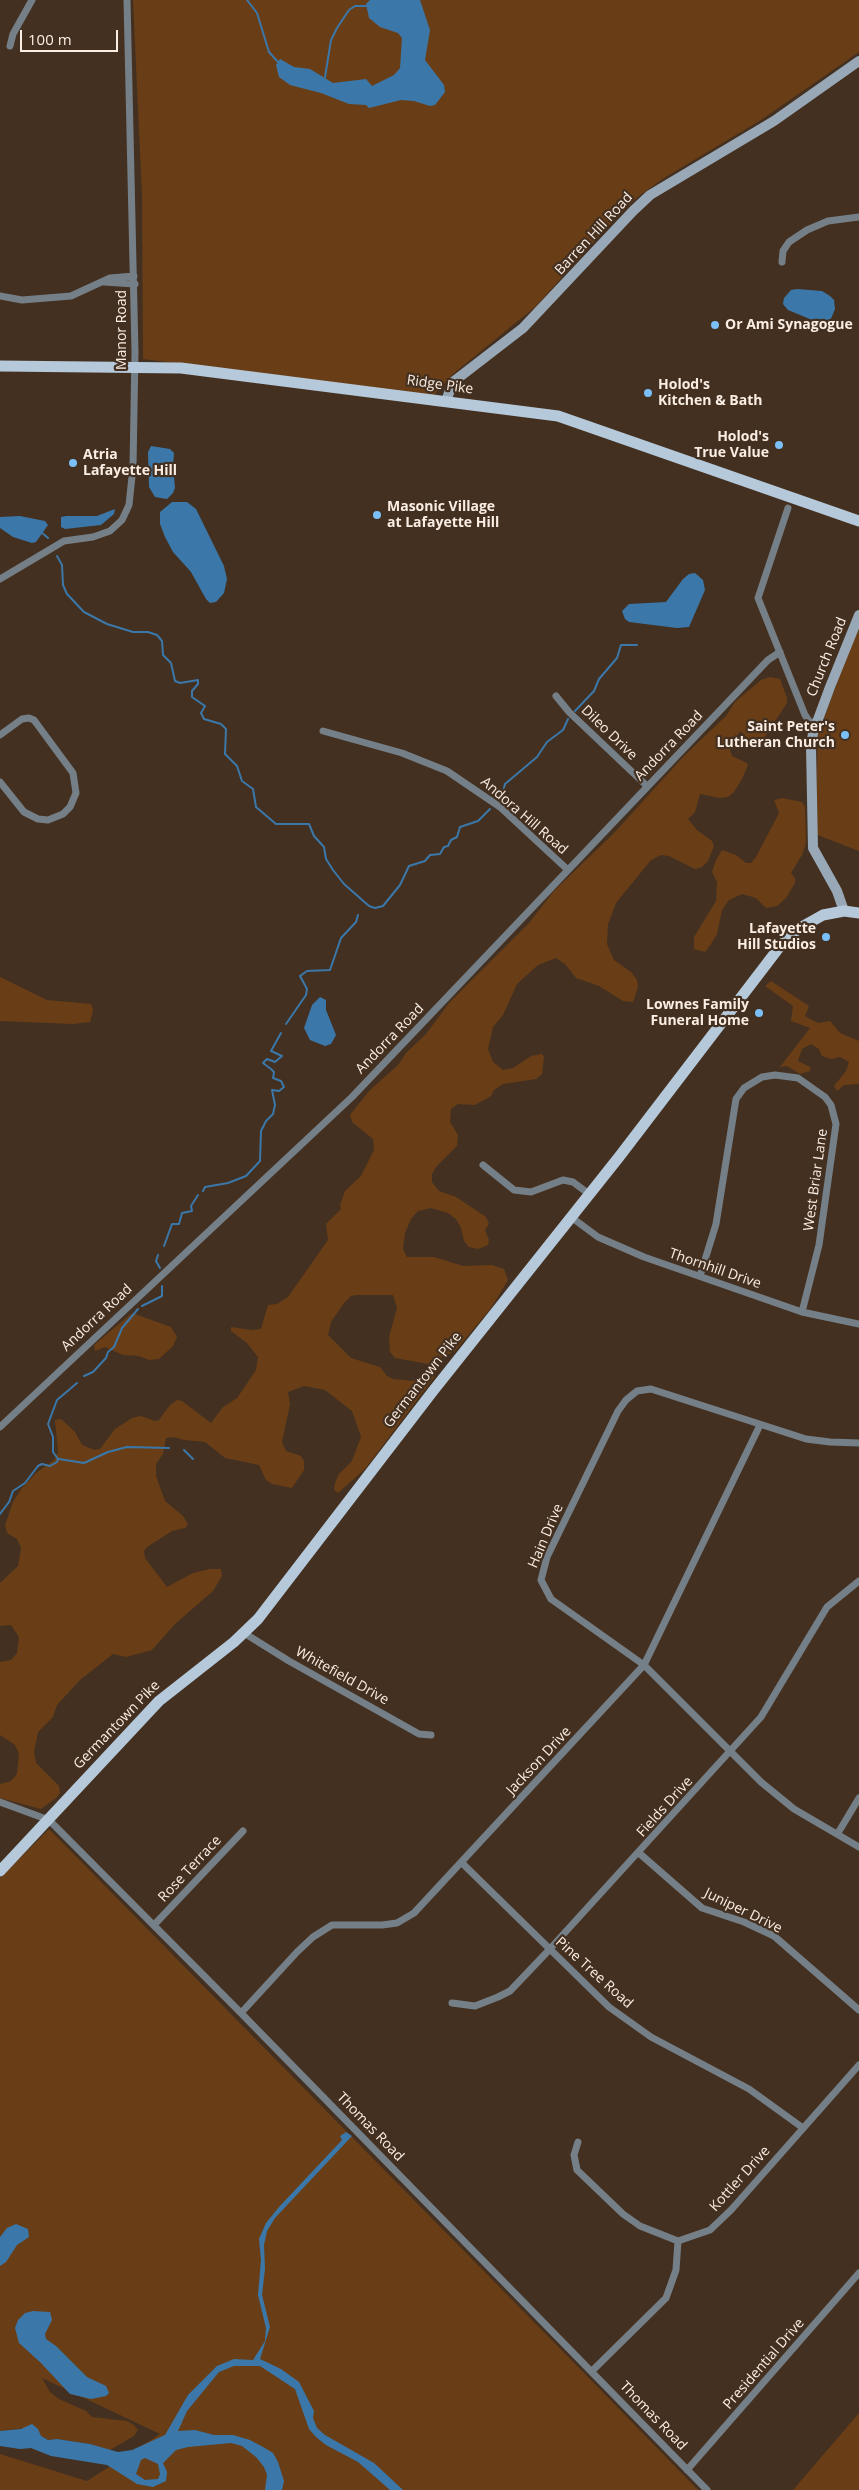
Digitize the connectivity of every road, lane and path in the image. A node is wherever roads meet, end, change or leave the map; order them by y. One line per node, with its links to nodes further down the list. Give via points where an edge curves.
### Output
1 (32, 0): 3 (street, via 11,38)
2 (127, 0): 7 (street, Manor Road)
3 (10, 46)
4 (859, 61): 11 (street, Barren Hill Road, via 774,120 650,195 523,328 453,382)
5 (859, 217): 6 (street, via 828,221 807,230 790,242 783,252)
6 (782, 262)
7 (134, 280): 8 (street, via 115,277 71,296 22,300); 10 (street, Manor Road)
8 (0, 296)
9 (0, 366): 10 (main road, Ridge Pike)
10 (135, 367): 11 (main road, Ridge Pike, via 190,369); 14 (street, Manor Road, via 133,473 125,515 105,534 64,541)
11 (446, 401): 13 (main road, Ridge Pike, via 568,419)
12 (788, 508): 16 (street, via 758,593)
13 (859, 521)
14 (0, 579)
15 (859, 615): 18 (street, Church Road)
16 (780, 652): 18 (street, via 805,715); 22 (street, Andorra Road, via 768,660)
17 (556, 696): 22 (street, Dileo Drive)
18 (816, 724): 24 (street, Church Road, via 811,747 813,848 837,891)
19 (323, 731): 23 (street, Andora Hill Road, via 402,753 447,771 500,807)
20 (0, 735): 21 (street, via 22,719 34,720 73,773 76,792 73,802 63,814 48,820 38,819 24,812)
21 (0, 782)
22 (647, 786): 23 (street, Andorra Road)
23 (568, 870): 33 (street, Andorra Road, via 352,1097)
24 (844, 911): 25 (main road, Germantown Pike); 27 (main road, Germantown Pike, via 816,918 781,945)
25 (859, 913)
26 (483, 1165): 27 (street, via 518,1191 531,1192 563,1180 573,1182)
27 (589, 1194): 28 (main road, Germantown Pike)
28 (571, 1217): 29 (street, Thornhill Drive, via 598,1237 625,1250); 36 (main road, Germantown Pike, via 267,1608)
29 (700, 1276): 30 (street, Thornhill Drive); 30 (street, West Briar Lane, via 716,1224 736,1099 744,1088 762,1077 798,1078 825,1096 836,1124 819,1245)
30 (802, 1312): 31 (street, Thornhill Drive)
31 (859, 1324)
32 (760, 1425): 34 (street, Hain Drive, via 806,1439); 37 (street, Jackson Drive); 37 (street, Hain Drive, via 651,1389 632,1395 618,1411 547,1557 541,1580 551,1598)
33 (0, 1428)
34 (859, 1443)
35 (859, 1581): 39 (street, Fields Drive, via 827,1607 762,1717)
36 (244, 1633): 38 (street, Whitefield Drive, via 419,1734); 42 (main road, Germantown Pike, via 159,1701)
37 (644, 1665): 39 (street, Hain Drive); 47 (street, Jackson Drive)
38 (431, 1735)
39 (730, 1753): 44 (street, Hain Drive, via 794,1809); 46 (street, Fields Drive)
40 (859, 1798): 44 (street)
41 (0, 1802): 42 (street, Thomas Road)
42 (49, 1820): 48 (main road, Germantown Pike); 49 (street, Thomas Road)
43 (243, 1831): 49 (street, Rose Terrace)
44 (838, 1833): 45 (street, Hain Drive)
45 (859, 1846)
46 (639, 1853): 50 (street, Fields Drive); 52 (street, Juniper Drive, via 702,1908 774,1936)
47 (462, 1863): 50 (street, Pine Tree Road); 53 (street, Jackson Drive, via 414,1913 397,1922 332,1925 313,1936)
48 (0, 1871)
49 (154, 1925): 53 (street, Thomas Road)
50 (549, 1950): 51 (street, Fields Drive, via 510,1991 476,2006); 55 (street, Pine Tree Road, via 609,2006 651,2037 749,2089)
51 (452, 2003)
52 (859, 2010)
53 (241, 2013): 59 (street, Thomas Road)
54 (859, 2065): 55 (street, Kottler Drive)
55 (803, 2128): 57 (street, Kottler Drive, via 710,2230)
56 (578, 2142): 57 (street, via 574,2155 577,2170 640,2226)
57 (678, 2241): 59 (street, via 676,2270 666,2298)
58 (859, 2273): 60 (street, Presidential Drive)
59 (592, 2371): 60 (street, Thomas Road)
60 (687, 2470): 61 (street, Thomas Road)
61 (707, 2490)

